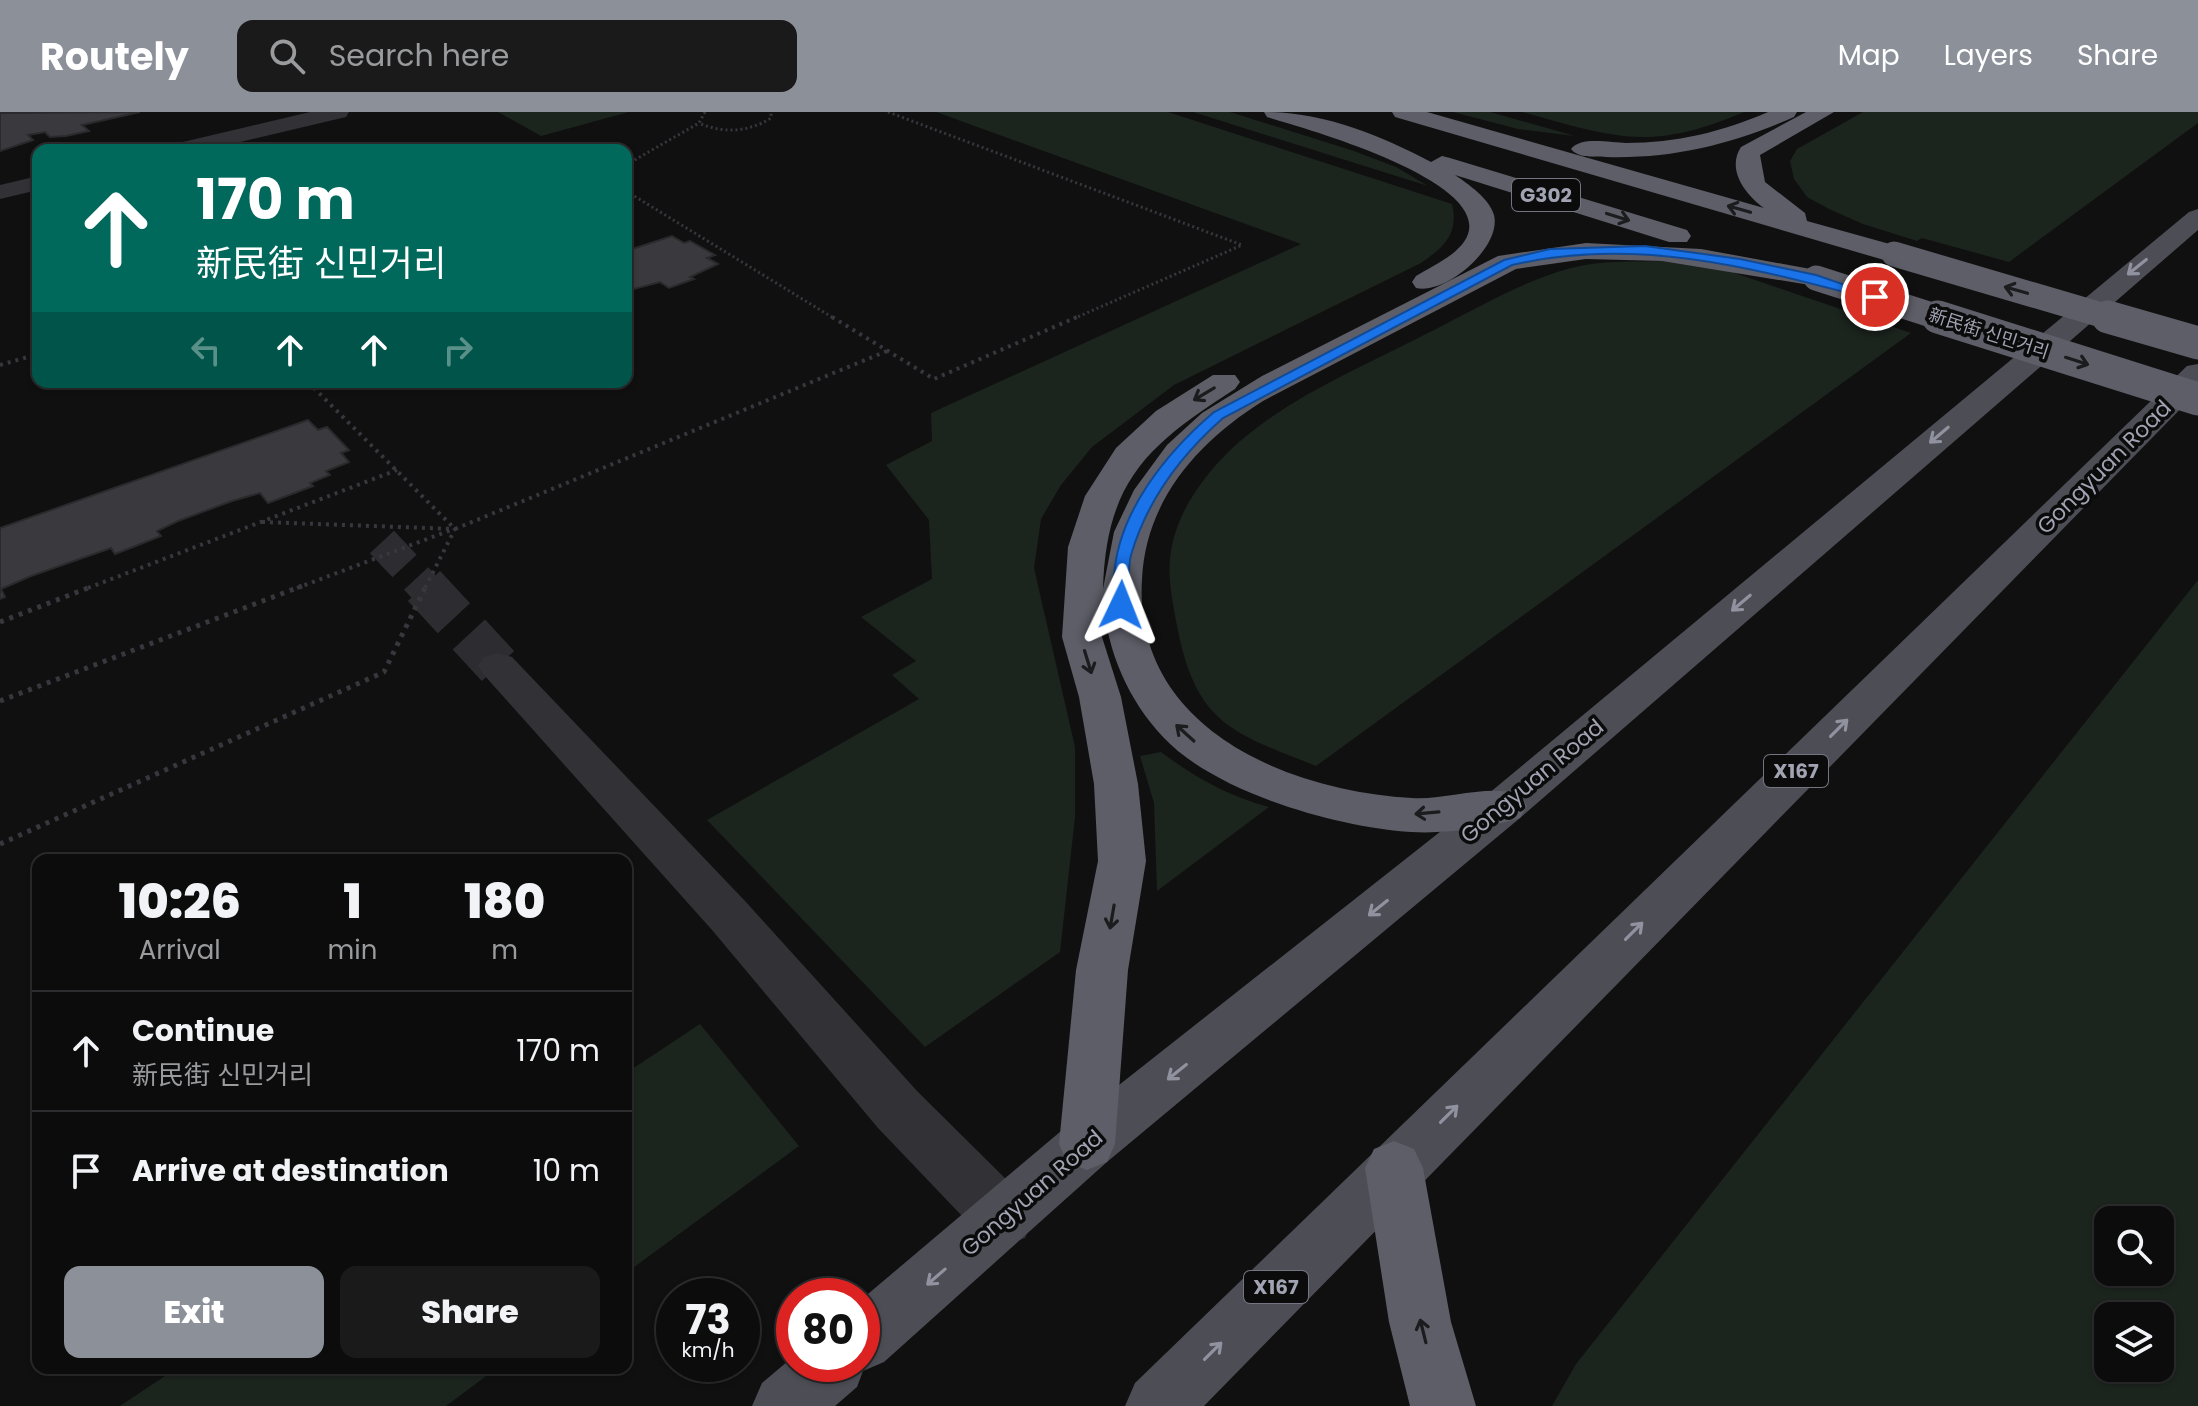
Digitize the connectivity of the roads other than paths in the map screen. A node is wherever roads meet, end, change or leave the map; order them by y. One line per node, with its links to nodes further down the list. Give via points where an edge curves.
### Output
1 (338, 112): 8 (street)
2 (1275, 112): 7 (highway, 新民街 신민거리 / G302)
3 (1403, 112): 6 (highway, G302)
4 (1786, 112): 6 (highway, via 1731,137 1688,147 1566,148)
5 (1823, 112): 12 (highway, via 1749,152 1745,168 1754,187 1770,202)
6 (1481, 135): 12 (highway, G302, one-way to 6)
7 (1353, 136): 13 (highway, 新民街 신민거리 / G302, one-way to 13); 19 (highway, one-way to 19, via 1464,189 1482,214 1477,240 1449,270 1245,371 1167,418 1128,455 1093,519 1082,585 1082,637 1100,697 1116,784 1122,861 1102,970)
8 (203, 144)
9 (32, 184): 10 (street)
10 (0, 192)
11 (2198, 217): 18 (main road, Gongyuan Road, one-way to 18)
12 (1857, 243): 14 (highway, G302, one-way to 12, bridge)
13 (1816, 278): 16 (highway, 新民街 신민거리 / G302, one-way to 16, bridge); 18 (highway, one-way to 13, via 1414,815 1320,799 1238,771 1185,736 1156,703 1131,657 1121,605 1123,557 1160,477 1195,435 1240,401 1508,262 1550,253 1645,249)
14 (2198, 343)
15 (2198, 373): 20 (main road, Gongyuan Road / X167, one-way to 15)
16 (2198, 399)
17 (498, 666): 21 (street, via 729,916 898,1110)
18 (1504, 806): 19 (main road, Gongyuan Road, one-way to 19)
19 (1087, 1144): 21 (main road, Gongyuan Road)
20 (1394, 1168): 25 (main road, Gongyuan Road / X167, one-way to 20); 26 (highway, one-way to 20, via 1420,1322)
21 (1004, 1218): 22 (main road, Gongyuan Road, one-way to 22)
22 (880, 1325)
23 (813, 1382): 24 (main road)
24 (785, 1406)
25 (1158, 1406)
26 (1443, 1406)

